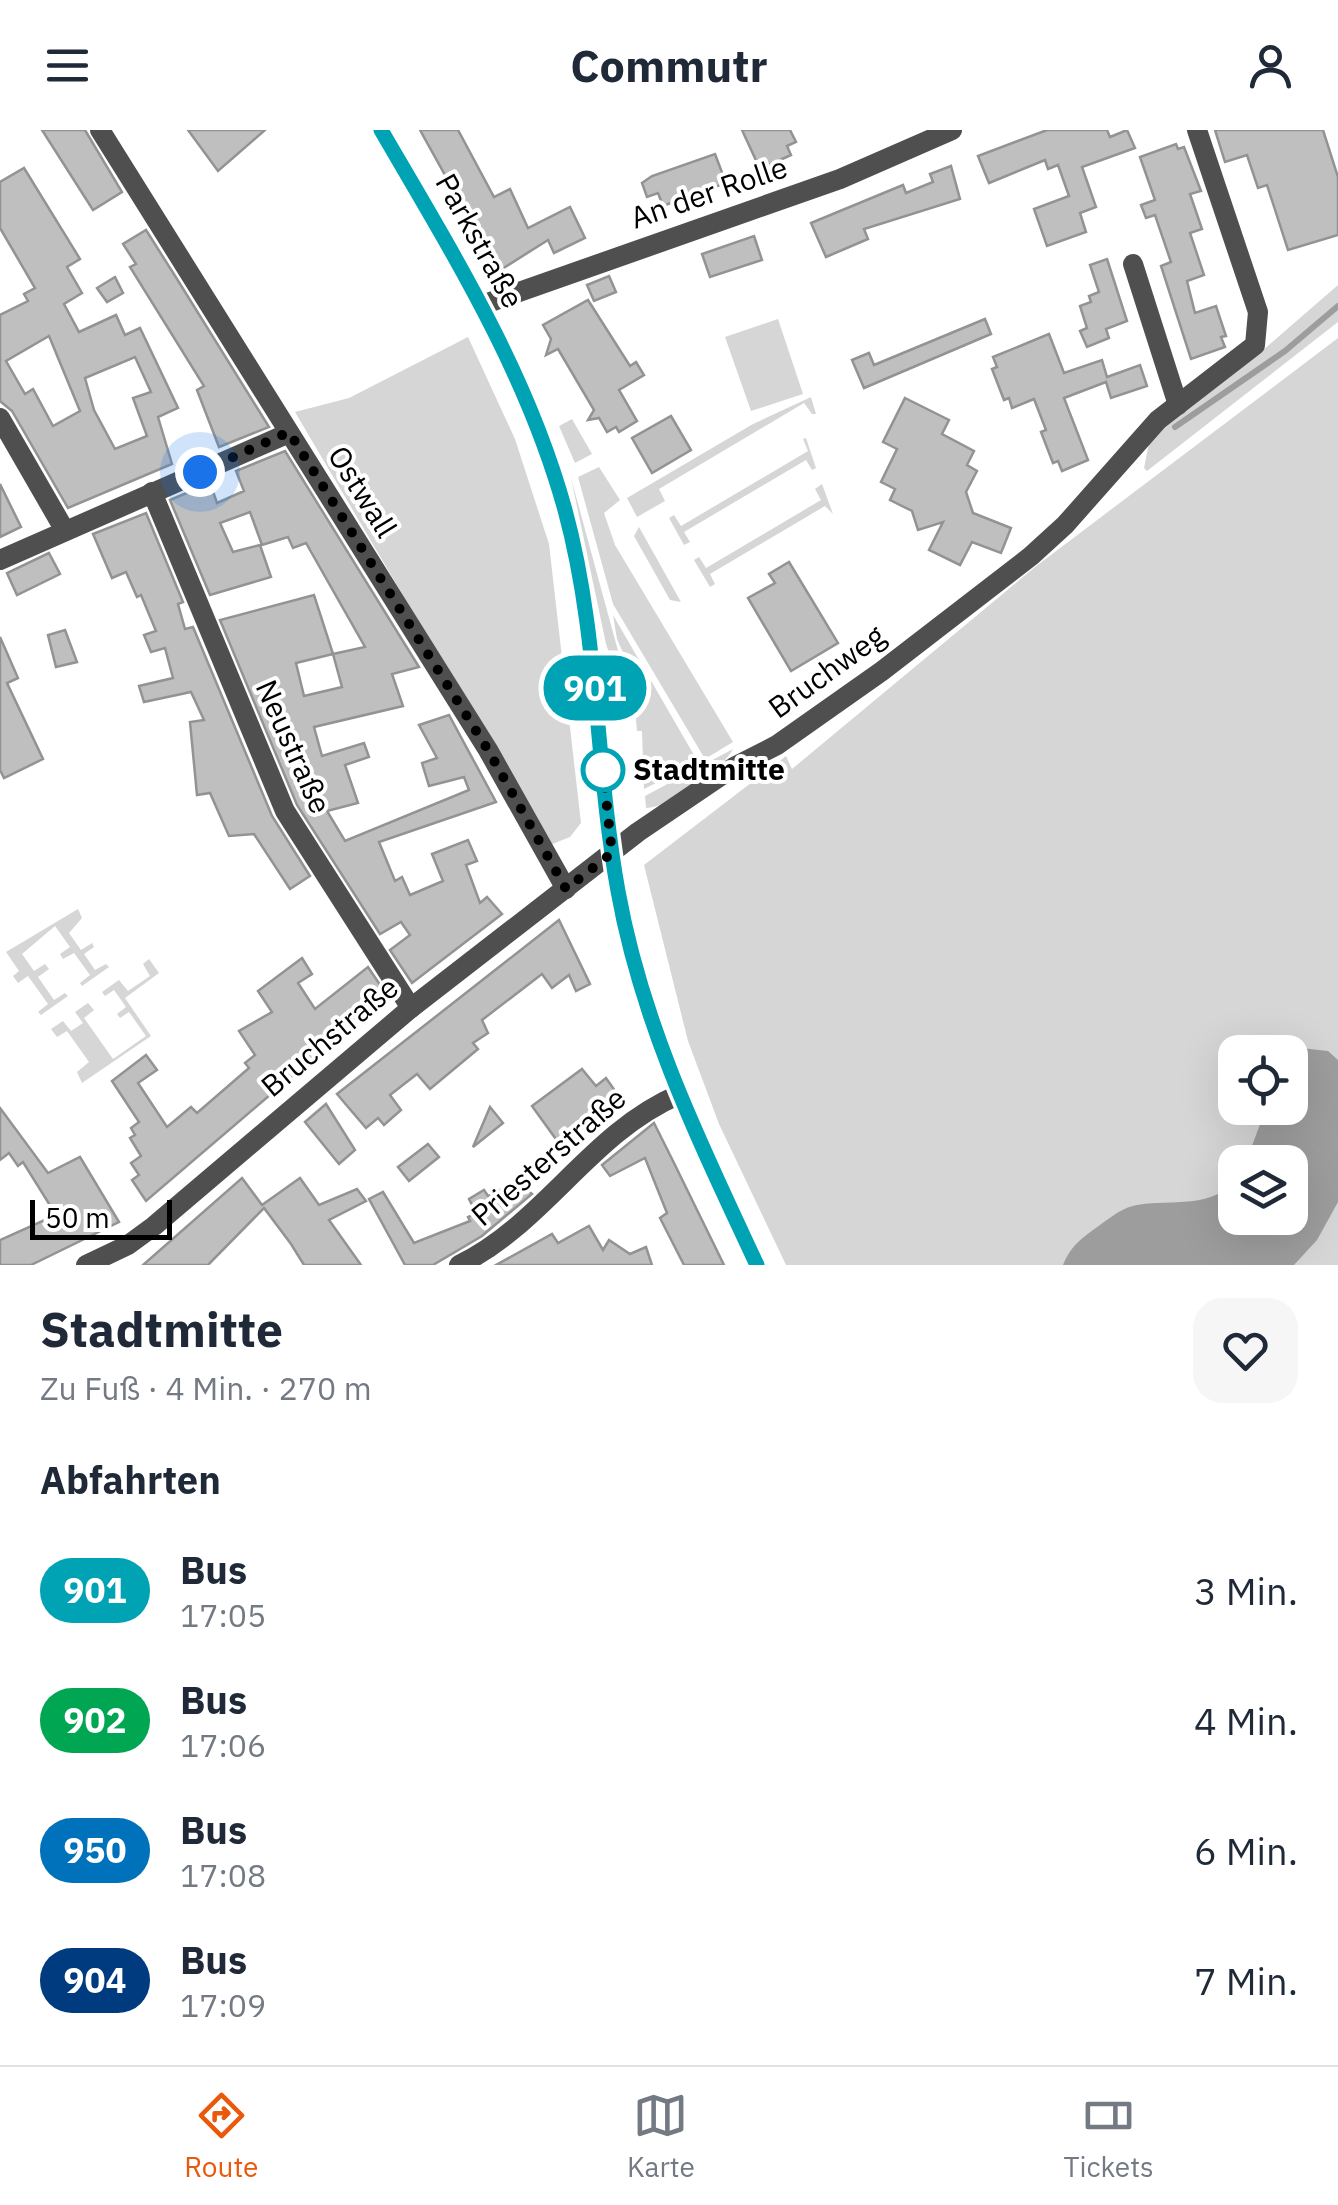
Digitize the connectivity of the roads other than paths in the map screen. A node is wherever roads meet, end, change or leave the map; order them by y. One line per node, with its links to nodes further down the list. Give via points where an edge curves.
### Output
1 (100, 130): 9 (street, Ostwall)
2 (381, 130): 6 (main road, Parkstraße)
3 (952, 130): 6 (street, An der Rolle, via 840,179)
4 (1196, 130): 7 (street, via 1260,332 1255,344)
5 (1134, 264): 7 (street)
6 (482, 305): 13 (main road, Parkstraße, via 538,428 575,548)
7 (1178, 405): 13 (street, Bruchweg, via 1141,436 1066,525 882,671)
8 (0, 418): 11 (street)
9 (289, 432): 10 (street); 14 (street, Ostwall, via 488,750)
10 (152, 492): 11 (street); 15 (street, Neustraße, via 285,811)
11 (64, 529): 12 (street)
12 (0, 560)
13 (612, 853): 14 (street, Bruchstraße); 16 (main road, via 641,993)
14 (566, 889): 15 (street, Bruchstraße)
15 (412, 1008): 17 (street, Bruchstraße, via 154,1226)
16 (678, 1095): 18 (street, Priesterstraße, via 612,1136 514,1232); 19 (main road)
17 (86, 1265)
18 (459, 1265)
19 (757, 1265)

